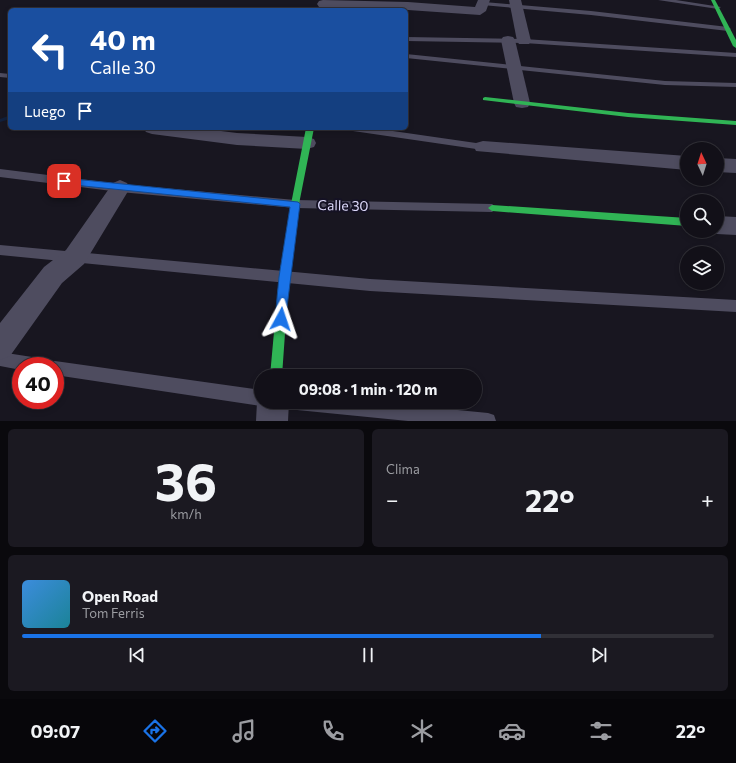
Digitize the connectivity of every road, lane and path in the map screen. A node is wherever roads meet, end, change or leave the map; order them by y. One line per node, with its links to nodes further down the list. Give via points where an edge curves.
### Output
1 (326, 0): 3 (street, via 323,4 480,11)
2 (661, 0): 5 (lane)
3 (484, 2): 4 (lane)
4 (516, 3): 6 (lane); 9 (street)
5 (716, 4): 6 (street)
6 (728, 29): 10 (street)
7 (408, 39): 8 (lane)
8 (508, 40): 9 (lane); 13 (street)
9 (524, 40): 11 (lane)
10 (736, 46)
11 (736, 55)
12 (408, 56): 13 (lane)
13 (514, 66): 14 (lane, via 665,83); 16 (street)
14 (736, 85)
15 (485, 99): 16 (street)
16 (522, 103): 17 (street, via 628,115)
17 (736, 123)
18 (169, 130): 20 (street, via 237,138)
19 (367, 130): 21 (lane)
20 (309, 136): 27 (street)
21 (483, 147): 22 (street)
22 (680, 161)
23 (724, 165): 24 (street)
24 (736, 166)
25 (0, 173): 26 (lane, Calle 30)
26 (120, 188): 27 (lane, Calle 30); 33 (street)
27 (295, 204): 28 (lane, Calle 30); 34 (street)
28 (492, 208): 29 (street, Calle 30)
29 (680, 221)
30 (724, 225): 31 (street)
31 (736, 226)
32 (0, 250): 33 (lane)
33 (75, 257): 34 (lane); 36 (street, via 53,275)
34 (284, 277): 35 (lane, via 370,285); 40 (street)
35 (736, 306)
36 (0, 346)
37 (0, 360): 38 (lane)
38 (12, 362)
39 (64, 369): 41 (lane)
40 (277, 369)
41 (254, 397)
42 (273, 409): 44 (street)
43 (367, 409): 45 (lane)
44 (272, 421)
45 (488, 421)

